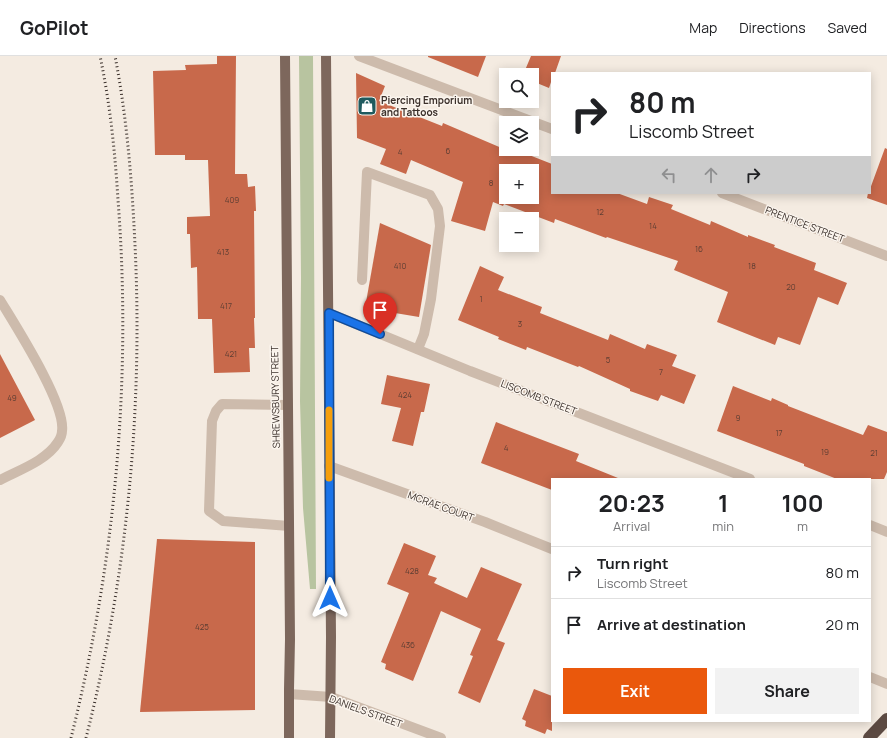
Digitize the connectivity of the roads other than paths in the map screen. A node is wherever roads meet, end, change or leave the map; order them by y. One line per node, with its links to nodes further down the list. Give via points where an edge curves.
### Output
1 (284, 56): 11 (main road, SHREWSBURY STREET)
2 (326, 56): 9 (main road)
3 (359, 56): 4 (street)
4 (551, 129)
5 (725, 194): 6 (street, PRENTICE STREET)
6 (887, 256)
7 (362, 280): 10 (street, via 367,172 430,195 438,209 440,226 431,298 424,334)
8 (0, 300): 14 (street, via 41,370 58,408 62,430 58,441 42,458)
9 (329, 313): 10 (street, LISCOMB STREET); 12 (main road)
10 (418, 349): 13 (street, LISCOMB STREET)
11 (287, 405): 16 (main road, SHREWSBURY STREET); 16 (street, via 222,404 216,411 212,421 209,511 223,521)
12 (329, 466): 18 (street, MCRAE COURT); 22 (main road)
13 (747, 478)
14 (0, 480)
15 (871, 525): 17 (street)
16 (289, 526): 21 (main road, SHREWSBURY STREET)
17 (887, 532)
18 (551, 549)
19 (871, 677): 20 (street)
20 (887, 684)
21 (289, 694): 22 (street, DANIELS STREET); 24 (main road, SHREWSBURY STREET)
22 (331, 697): 25 (main road); 26 (street, DANIELS STREET)
23 (887, 719): 27 (highway)
24 (289, 738)
25 (330, 738)
26 (441, 738)
27 (869, 738)

